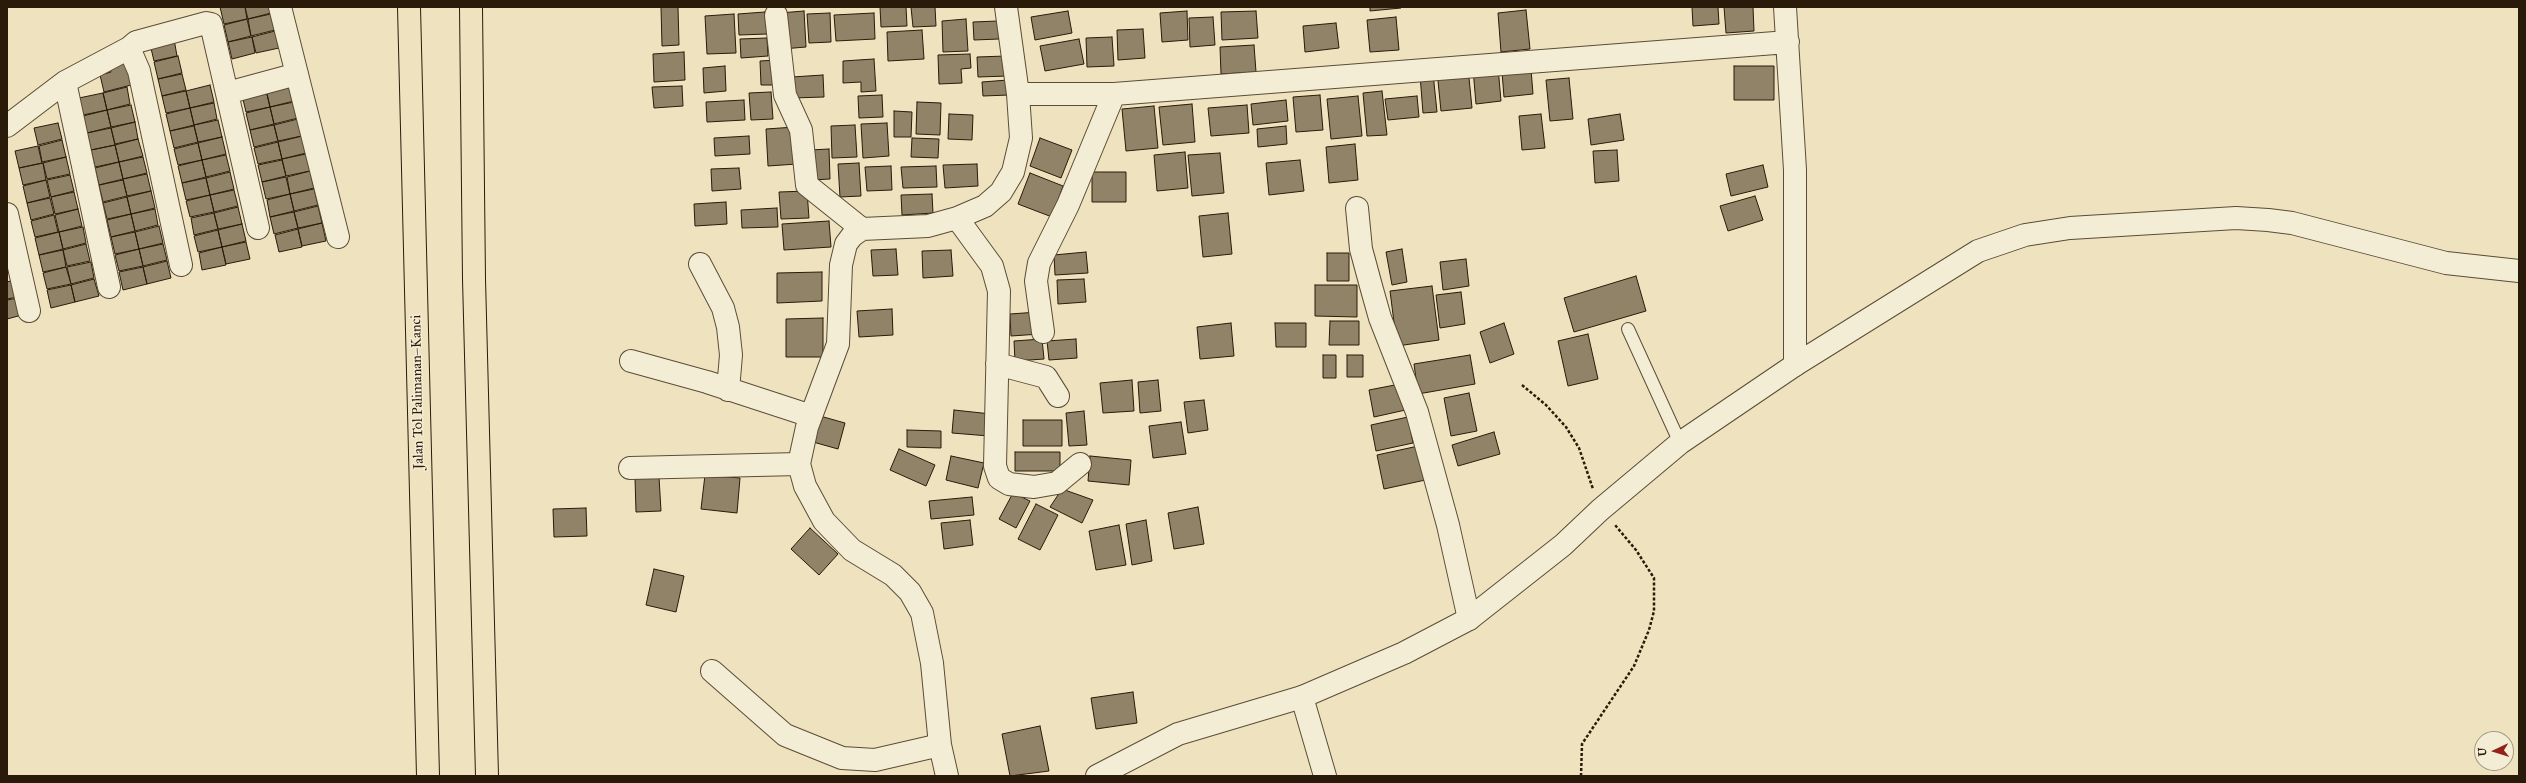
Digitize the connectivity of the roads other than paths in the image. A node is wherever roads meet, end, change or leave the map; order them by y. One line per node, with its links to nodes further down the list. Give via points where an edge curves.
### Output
1 (280, 7): 9 (street)
2 (409, 7): 42 (highway, Jalan Tol Palimanan–Kanci)
3 (471, 7): 43 (highway, via 474,279)
4 (1006, 7): 12 (street)
5 (1785, 7): 7 (street)
6 (776, 15): 19 (street, via 785,95 801,130 807,185)
7 (1788, 42): 13 (street); 30 (street, via 1795,170)
8 (129, 48): 10 (street); 11 (street, via 136,42 206,23 211,24); 22 (street, via 139,71)
9 (297, 74): 11 (street); 20 (street)
10 (65, 82): 14 (street); 24 (street)
11 (227, 93): 18 (street)
12 (1018, 94): 13 (street); 17 (street, via 1021,138 1013,172 1001,192 985,206)
13 (1114, 94): 27 (street, via 1068,205 1039,263 1036,281)
14 (7, 126)
15 (1357, 208): 38 (street, via 1361,248 1370,286 1417,412 1448,525)
16 (7, 214): 25 (street)
17 (957, 218): 19 (street, via 928,226); 29 (street, via 992,266 999,291)
18 (258, 228)
19 (862, 229): 33 (street, via 846,244 841,265 838,344)
20 (338, 237)
21 (700, 264): 31 (street, via 723,308 728,327 731,355)
22 (182, 265)
23 (2519, 271): 30 (street, via 2446,263 2292,223 2268,220 2236,218 2070,228 2025,235 1978,251)
24 (109, 287)
25 (29, 311)
26 (1628, 329): 34 (lane)
27 (1043, 332)
28 (631, 361): 31 (street)
29 (998, 364): 32 (street, via 1046,377); 36 (street, via 995,466 999,478 1009,484 1034,487 1057,484)
30 (1795, 365): 34 (street)
31 (728, 390): 33 (street)
32 (1058, 396)
33 (811, 416): 35 (street)
34 (1680, 443): 38 (street, via 1600,510 1563,545)
35 (799, 464): 37 (street); 41 (street, via 808,491 824,521 852,550 893,575 910,592 922,613 932,663)
36 (1080, 464)
37 (630, 468)
38 (1470, 619): 40 (street, via 1404,653)
39 (712, 671): 41 (street, via 785,735 842,758 875,760)
40 (1302, 697): 45 (street, via 1178,734); 46 (street)
41 (940, 745): 44 (street)
42 (428, 776)
43 (487, 776)
44 (947, 776)
45 (1097, 776)
46 (1325, 776)

